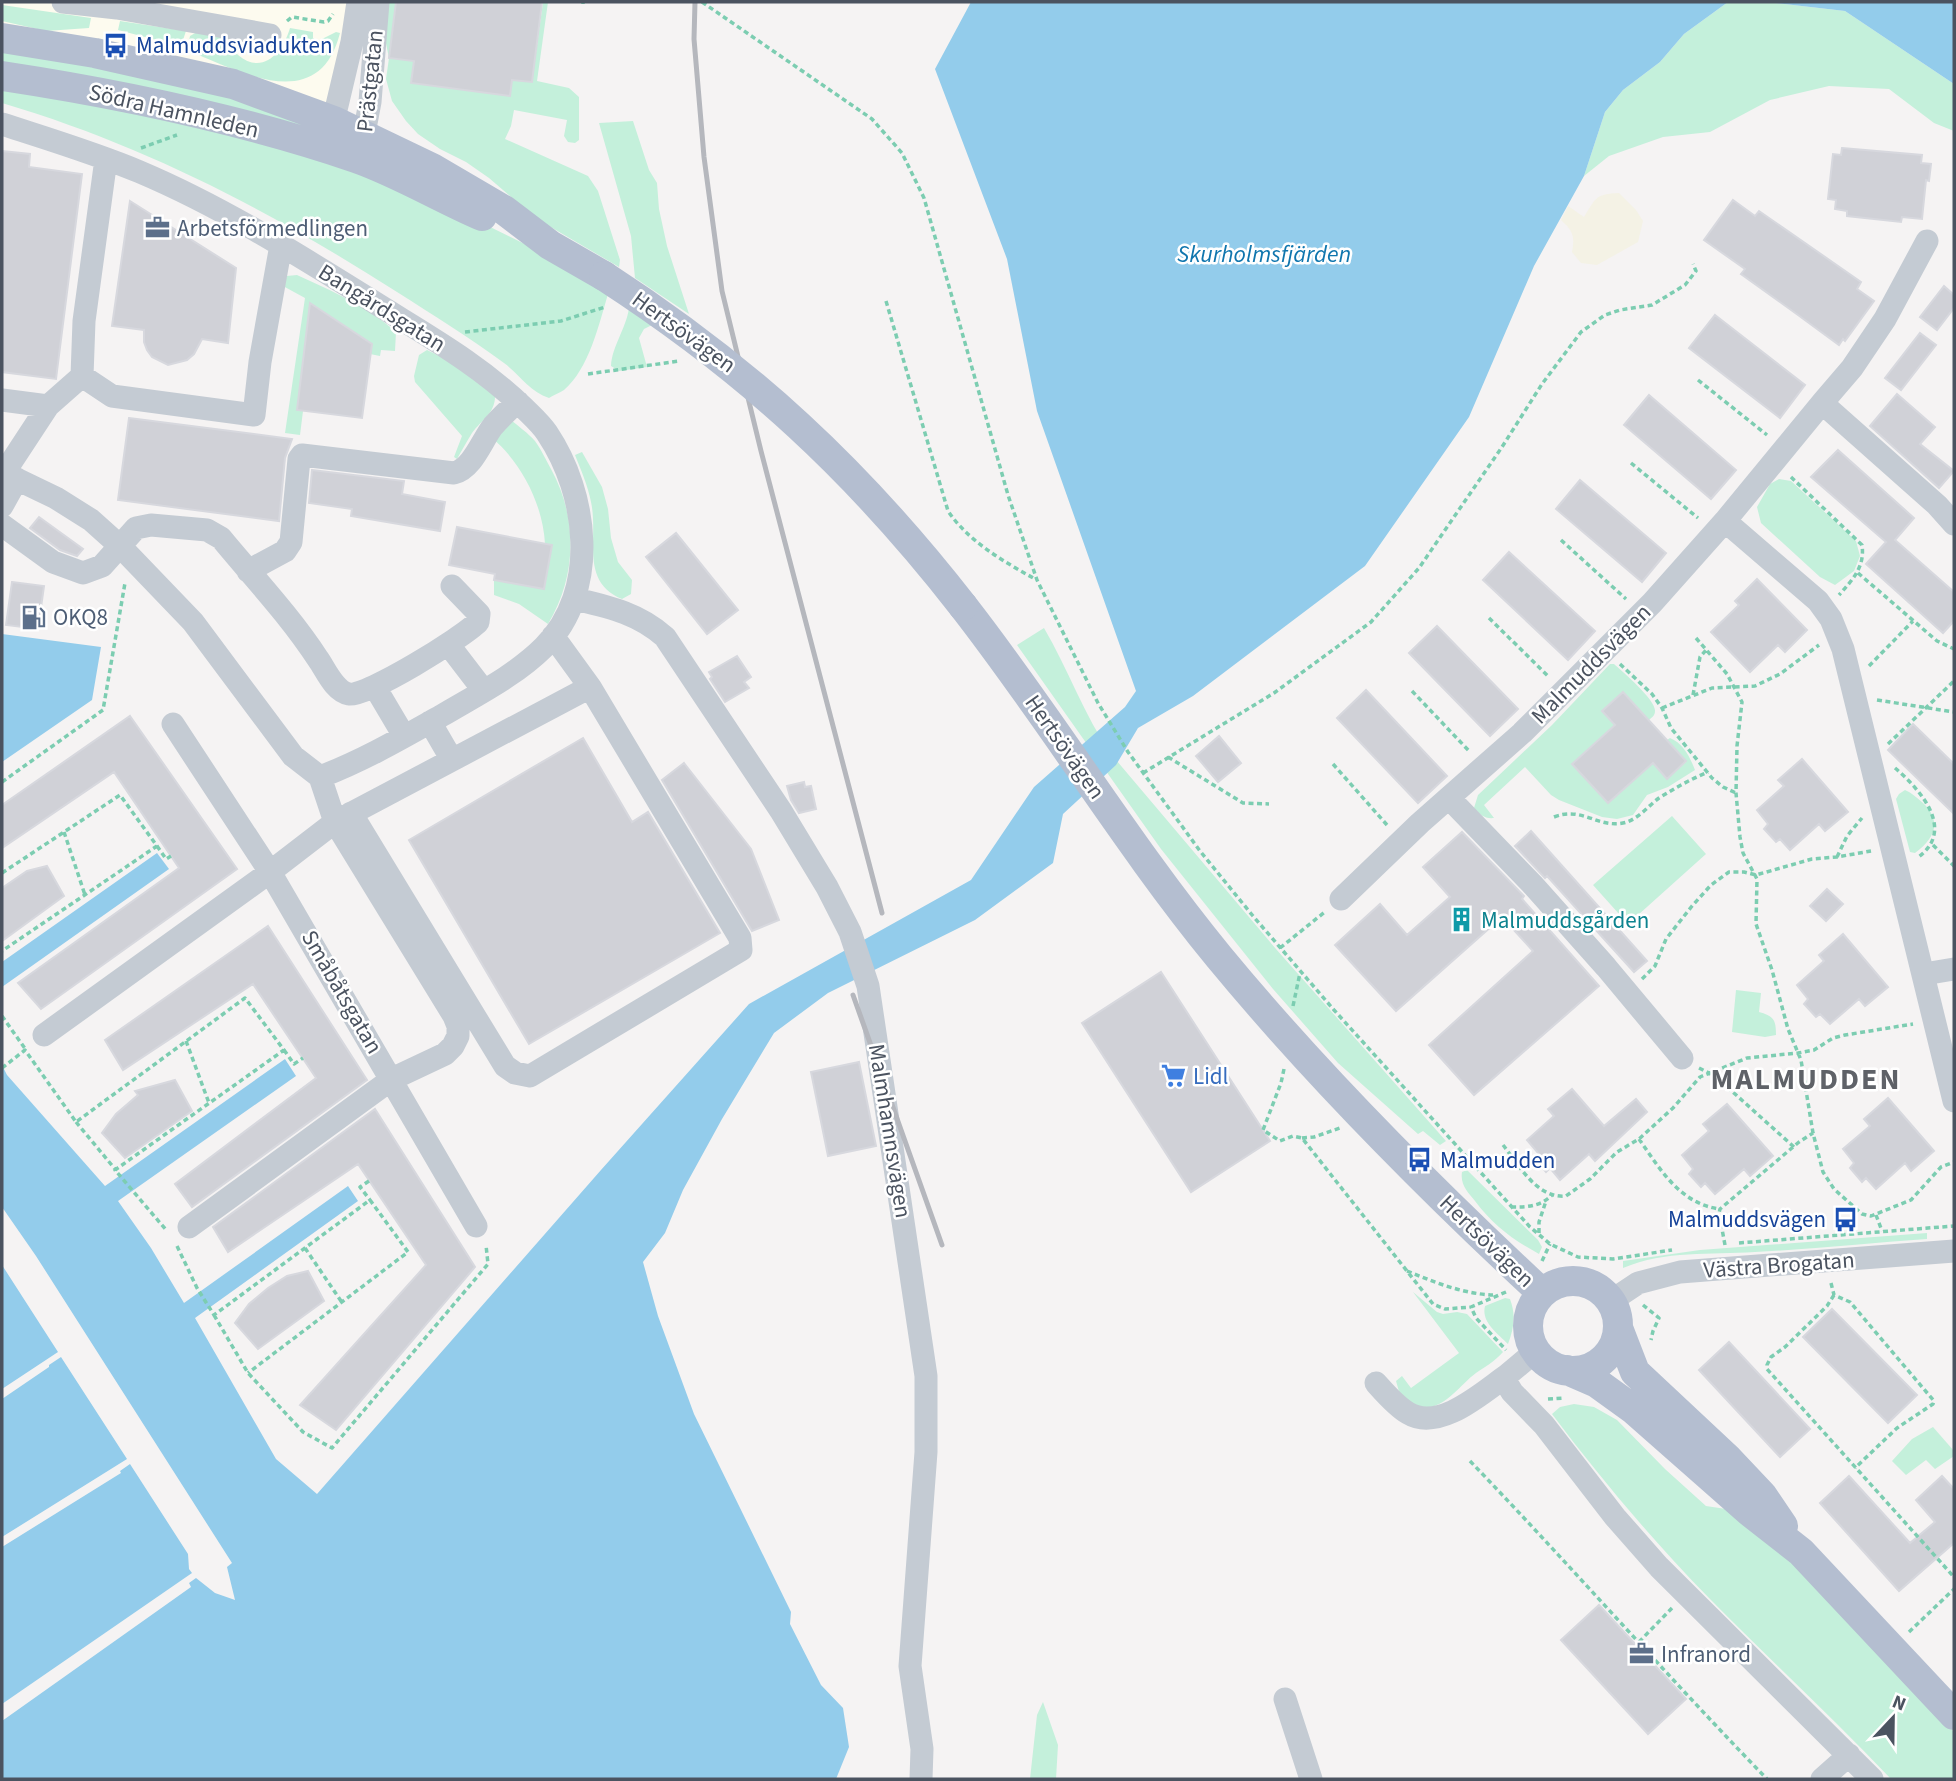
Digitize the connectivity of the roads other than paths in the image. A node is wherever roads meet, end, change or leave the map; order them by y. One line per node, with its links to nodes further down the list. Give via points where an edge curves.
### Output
1 (64, 2): 4 (street)
2 (378, 2): 8 (street, Prästgatan, via 370,102)
3 (347, 4): 8 (street, Prästgatan, via 352,41)
4 (270, 35)
5 (2, 38): 8 (main road, Södra Hamnleden, via 233,84)
6 (2, 76): 8 (main road, Södra Hamnleden)
7 (2, 124): 9 (street, Bangårdsgatan)
8 (346, 141): 49 (main road, Hertsövägen, bridge, via 462,208 550,245 604,276 710,350 793,418 873,497 963,606 1189,919 1283,1032 1423,1181)
9 (106, 159): 11 (street, Bangårdsgatan); 12 (street, via 84,321)
10 (1927, 241): 15 (street, Malmuddsvägen, via 1885,319)
11 (281, 245): 12 (street, via 254,415 112,396); 14 (street, Bangårdsgatan, via 478,367)
12 (82, 376): 16 (street)
13 (2, 400): 16 (street)
14 (518, 402): 23 (street, via 493,426 469,462 454,473 302,454 291,542 285,551); 25 (street, Bangårdsgatan, via 546,430 573,483 581,527)
15 (1822, 403): 19 (street, Malmuddsvägen); 20 (street)
16 (48, 406): 17 (street)
17 (8, 475): 18 (street); 22 (street, via 91,520)
18 (2, 506)
19 (1725, 521): 36 (street, Malmuddsvägen, via 1652,603 1522,733); 41 (street, via 1811,594 1831,619 1843,649)
20 (1954, 524)
21 (2, 526): 22 (street, via 53,562 83,573 102,566)
22 (120, 546): 23 (street, via 143,526 207,530 221,538); 35 (street, via 193,622 293,756)
23 (248, 571): 28 (street, via 317,656 338,690 351,695)
24 (453, 586): 27 (street, via 479,614 478,622)
25 (575, 599): 26 (street); 58 (street, Malmhamnsvägen, via 635,615 665,637 827,887 850,932 868,986 926,1376 926,1452 910,1666 922,1749)
26 (553, 636): 29 (street); 30 (street, via 523,666)
27 (448, 643): 28 (street); 30 (street)
28 (375, 687): 33 (street)
29 (590, 687): 34 (street); 37 (street, via 742,944 741,950 530,1076 505,1066)
30 (484, 691): 31 (street)
31 (430, 722): 33 (street); 34 (street)
32 (173, 724): 38 (street, Småbåtsgatan)
33 (404, 736): 35 (street, via 360,761)
34 (453, 760): 37 (street)
35 (320, 776): 37 (street)
36 (1449, 798): 39 (street, Malmuddsvägen); 43 (street, via 1532,884)
37 (343, 818): 38 (street); 44 (street, via 458,1026 458,1036 445,1054)
38 (270, 872): 42 (street); 44 (street, Småbåtsgatan)
39 (1341, 899)
40 (1954, 969): 41 (street)
41 (1924, 974): 45 (street)
42 (44, 1035)
43 (1682, 1058)
44 (392, 1079): 46 (street, Småbåtsgatan); 47 (street)
45 (1954, 1101)
46 (476, 1226)
47 (189, 1227)
48 (1954, 1251): 50 (street, Västra Brogatan, via 1679,1272 1638,1283)
49 (1535, 1287): 50 (main road, via 1572,1280 1594,1286); 51 (main road, via 1530,1340)
50 (1615, 1314): 52 (main road, via 1616,1340 1602,1360); 54 (main road, via 1635,1372 1754,1486)
51 (1520, 1364): 52 (main road, via 1550,1364); 53 (street, via 1462,1408 1431,1419 1410,1415); 57 (street, via 1506,1382 1512,1392 1544,1425 1615,1517 1659,1567)
52 (1567, 1370): 54 (main road, via 1633,1409)
53 (1376, 1383)
54 (1801, 1552): 56 (main road)
55 (1284, 1699): 59 (street)
56 (1954, 1715)
57 (1849, 1755): 60 (street); 61 (street)
58 (921, 1779)
59 (1311, 1779)
60 (1822, 1779)
61 (1872, 1779)

